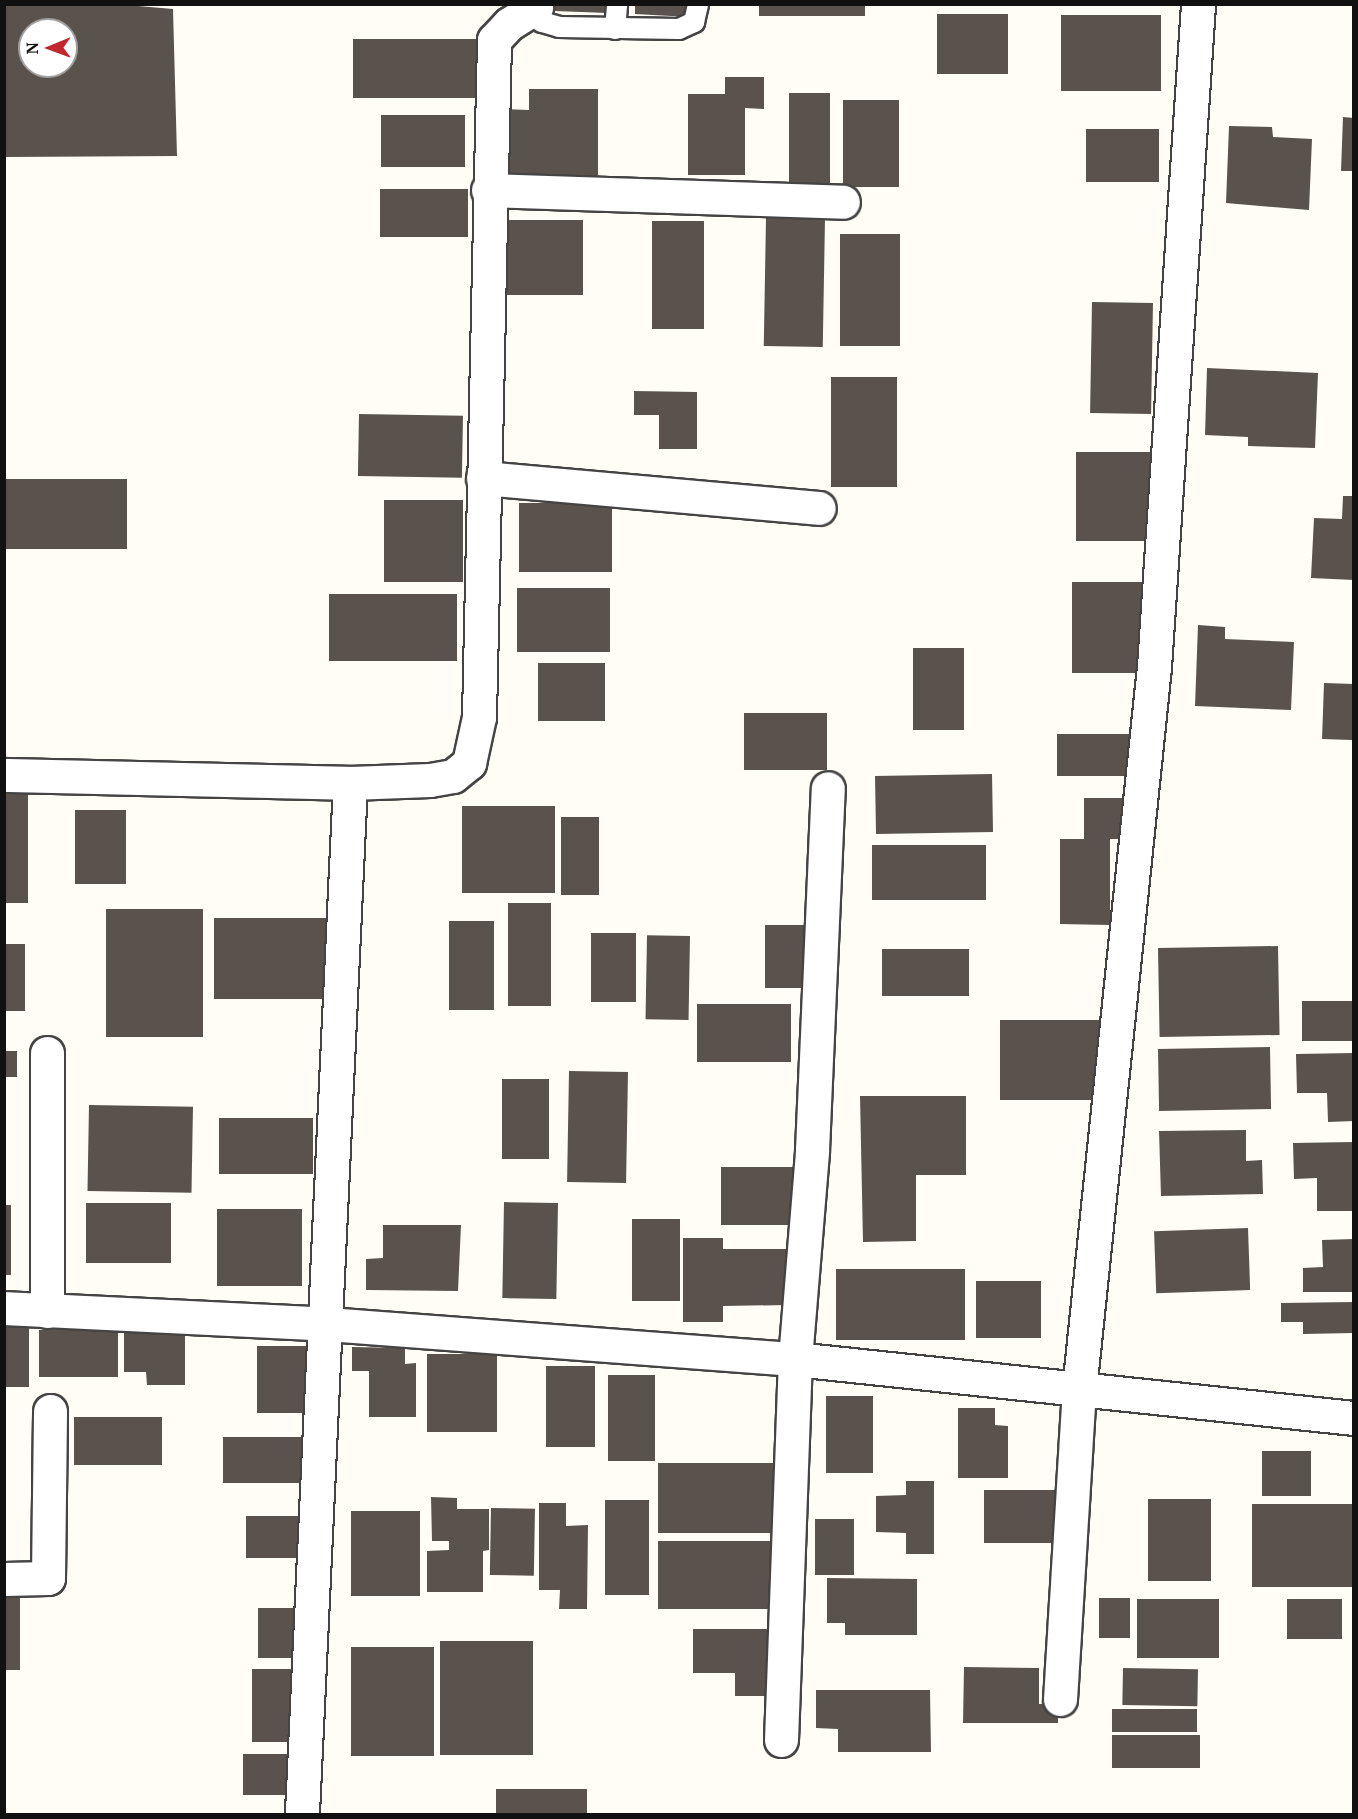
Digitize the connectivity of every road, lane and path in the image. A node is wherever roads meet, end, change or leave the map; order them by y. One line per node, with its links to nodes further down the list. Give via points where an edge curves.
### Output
1 (616, 4): 5 (lane)
2 (698, 4): 5 (lane, via 694,22 679,29)
3 (1198, 4): 18 (street, via 1154,667)
4 (536, 6): 5 (lane, via 542,22 559,27); 6 (street, via 494,40)
5 (615, 29)
6 (488, 190): 7 (street); 8 (street)
7 (843, 202)
8 (483, 478): 9 (street); 11 (street, via 478,717 469,763 453,776 430,780)
9 (819, 508)
10 (4, 775): 11 (street)
11 (350, 783): 16 (street)
12 (828, 788): 17 (street, via 812,1150)
13 (47, 1053): 15 (street)
14 (4, 1308): 15 (street)
15 (47, 1311): 16 (street)
16 (327, 1324): 17 (street); 24 (street)
17 (795, 1359): 18 (street); 23 (street)
18 (1079, 1390): 20 (street); 22 (street)
19 (50, 1411): 21 (street, via 48,1578)
20 (1353, 1418)
21 (4, 1579)
22 (1060, 1699)
23 (781, 1740)
24 (302, 1815)

